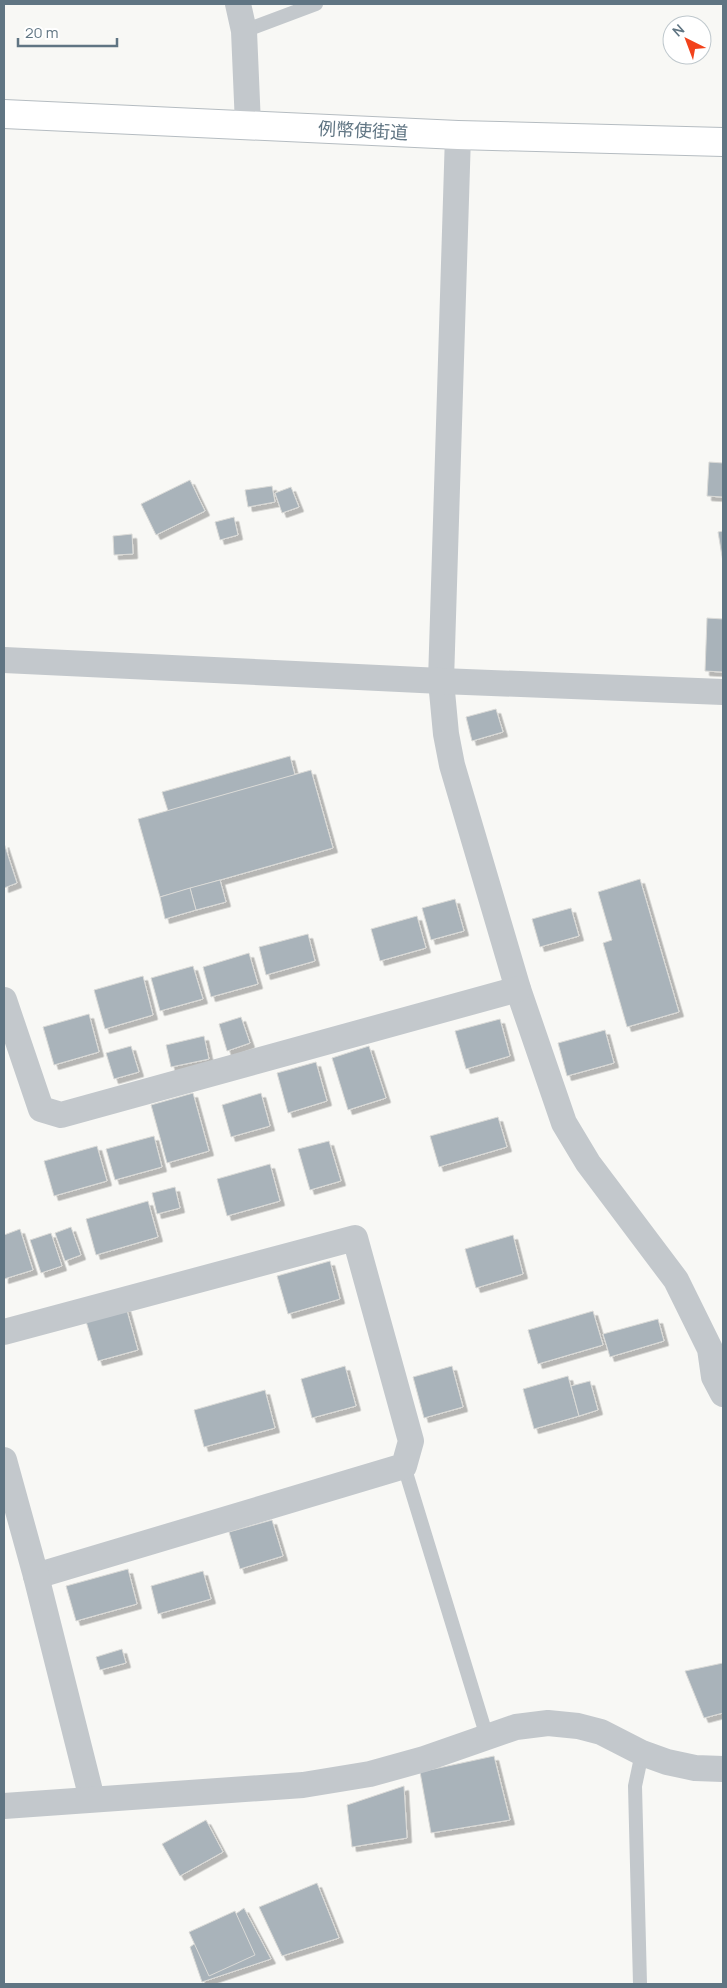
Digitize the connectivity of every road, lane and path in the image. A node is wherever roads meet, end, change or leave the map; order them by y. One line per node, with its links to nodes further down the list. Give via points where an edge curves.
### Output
1 (238, 4): 3 (street)
2 (316, 4): 3 (lane)
3 (244, 31): 5 (street)
4 (4, 114): 5 (main road, 例幣使街道)
5 (248, 125): 6 (main road, 例幣使街道)
6 (458, 136): 7 (main road, 例幣使街道); 9 (street)
7 (723, 142)
8 (4, 660): 9 (street)
9 (441, 680): 10 (street); 11 (street, via 452,765)
10 (723, 692)
11 (518, 989): 12 (street, via 61,1115 41,1109); 14 (street, via 564,1123 588,1162 676,1280)
12 (4, 1000)
13 (4, 1332): 17 (street, via 355,1238 410,1441)
14 (717, 1342): 15 (street, via 714,1378)
15 (723, 1394)
16 (4, 1460): 18 (street)
17 (404, 1466): 18 (street); 19 (lane)
18 (36, 1576): 22 (street)
19 (487, 1737): 20 (street, via 516,1727 548,1723 578,1726 601,1732); 22 (street, via 370,1774 303,1785)
20 (642, 1753): 21 (street, via 695,1768); 24 (lane, via 635,1786)
21 (723, 1769)
22 (92, 1799): 23 (street)
23 (4, 1806)
24 (640, 1984)

